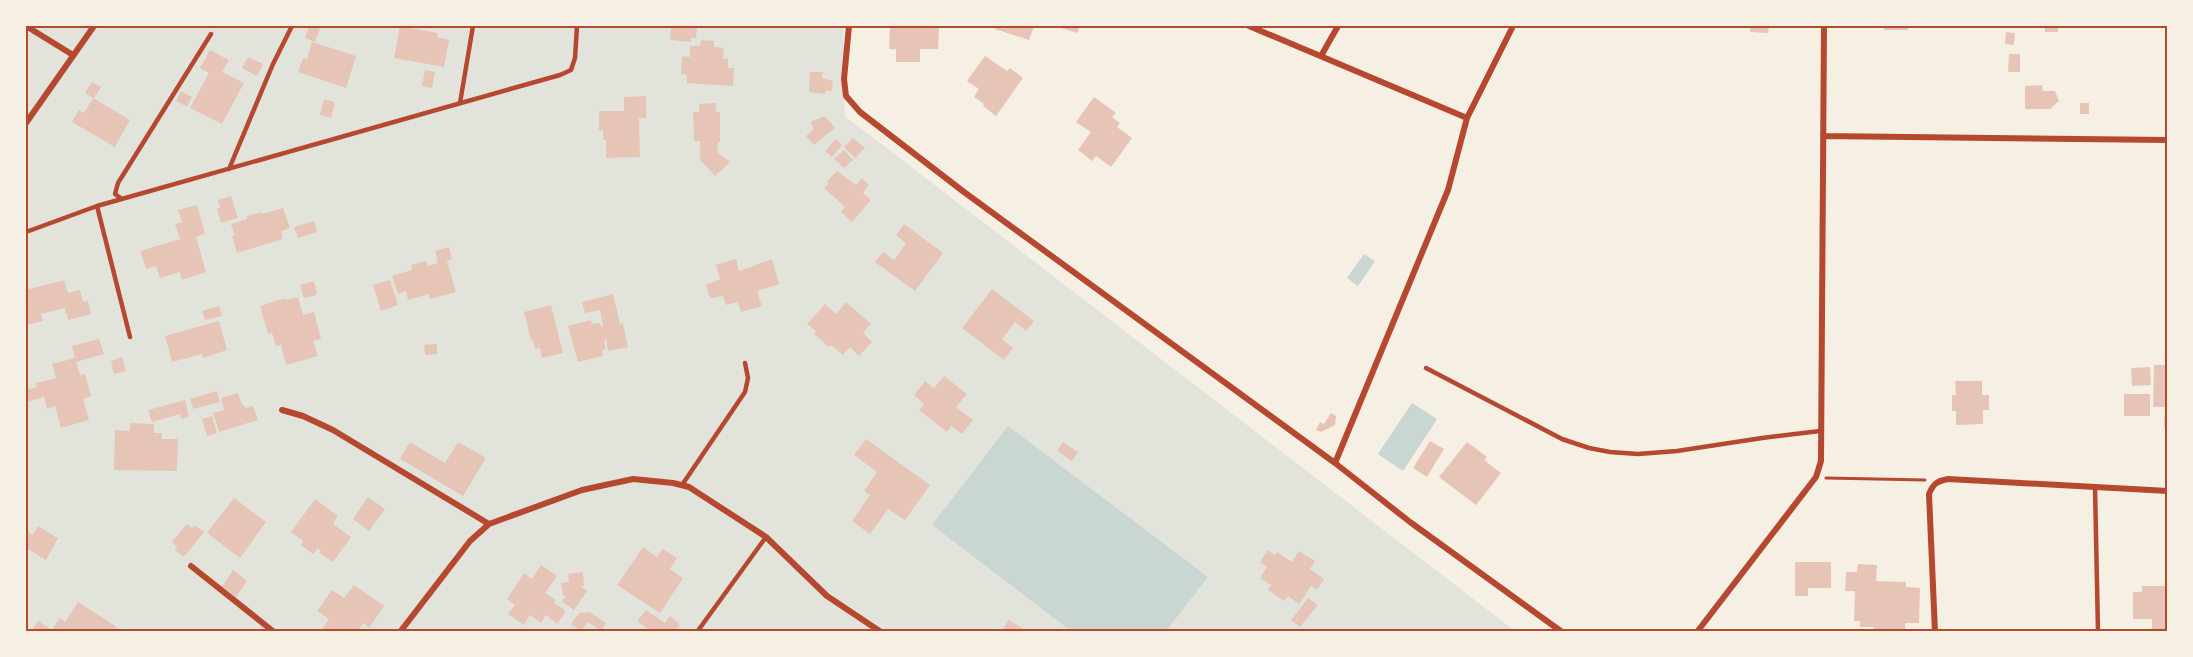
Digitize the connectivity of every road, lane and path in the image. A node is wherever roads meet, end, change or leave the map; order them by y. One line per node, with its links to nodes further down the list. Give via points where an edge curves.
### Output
1 (26, 26): 12 (street)
2 (94, 26): 12 (street)
3 (292, 26): 19 (lane)
4 (473, 26): 14 (lane)
5 (578, 26): 14 (lane, via 571,70)
6 (849, 26): 28 (street, via 846,96 860,112)
7 (1249, 26): 13 (street)
8 (1338, 26): 13 (street)
9 (1513, 26): 15 (street)
10 (1824, 26): 17 (street)
11 (211, 34): 20 (lane, via 118,183 115,194)
12 (73, 55): 16 (street)
13 (1321, 56): 15 (street)
14 (460, 103): 19 (lane)
15 (1467, 118): 28 (street, via 1448,190)
16 (26, 123)
17 (1823, 136): 18 (street); 27 (street)
18 (2168, 141)
19 (229, 169): 20 (lane)
20 (122, 199): 21 (lane)
21 (97, 206): 22 (lane); 23 (lane)
22 (26, 232)
23 (130, 337)
24 (746, 363): 31 (lane, via 745,392)
25 (1426, 368): 27 (lane, via 1562,439 1610,452 1677,451)
26 (282, 410): 34 (street, via 333,430)
27 (1820, 431): 29 (street, via 1821,461)
28 (1335, 463): 41 (street)
29 (1815, 477): 30 (path); 42 (street)
30 (1939, 480): 32 (street); 43 (street, via 1929,494)
31 (682, 485): 34 (street, via 633,479 582,490); 35 (street)
32 (2096, 487): 33 (street); 44 (lane)
33 (2168, 491)
34 (489, 524): 38 (street, via 470,541)
35 (766, 537): 39 (lane); 40 (street, via 827,596)
36 (190, 566): 37 (street)
37 (274, 632)
38 (400, 632)
39 (697, 632)
40 (881, 632)
41 (1562, 632)
42 (1697, 632)
43 (1935, 632)
44 (2098, 632)

